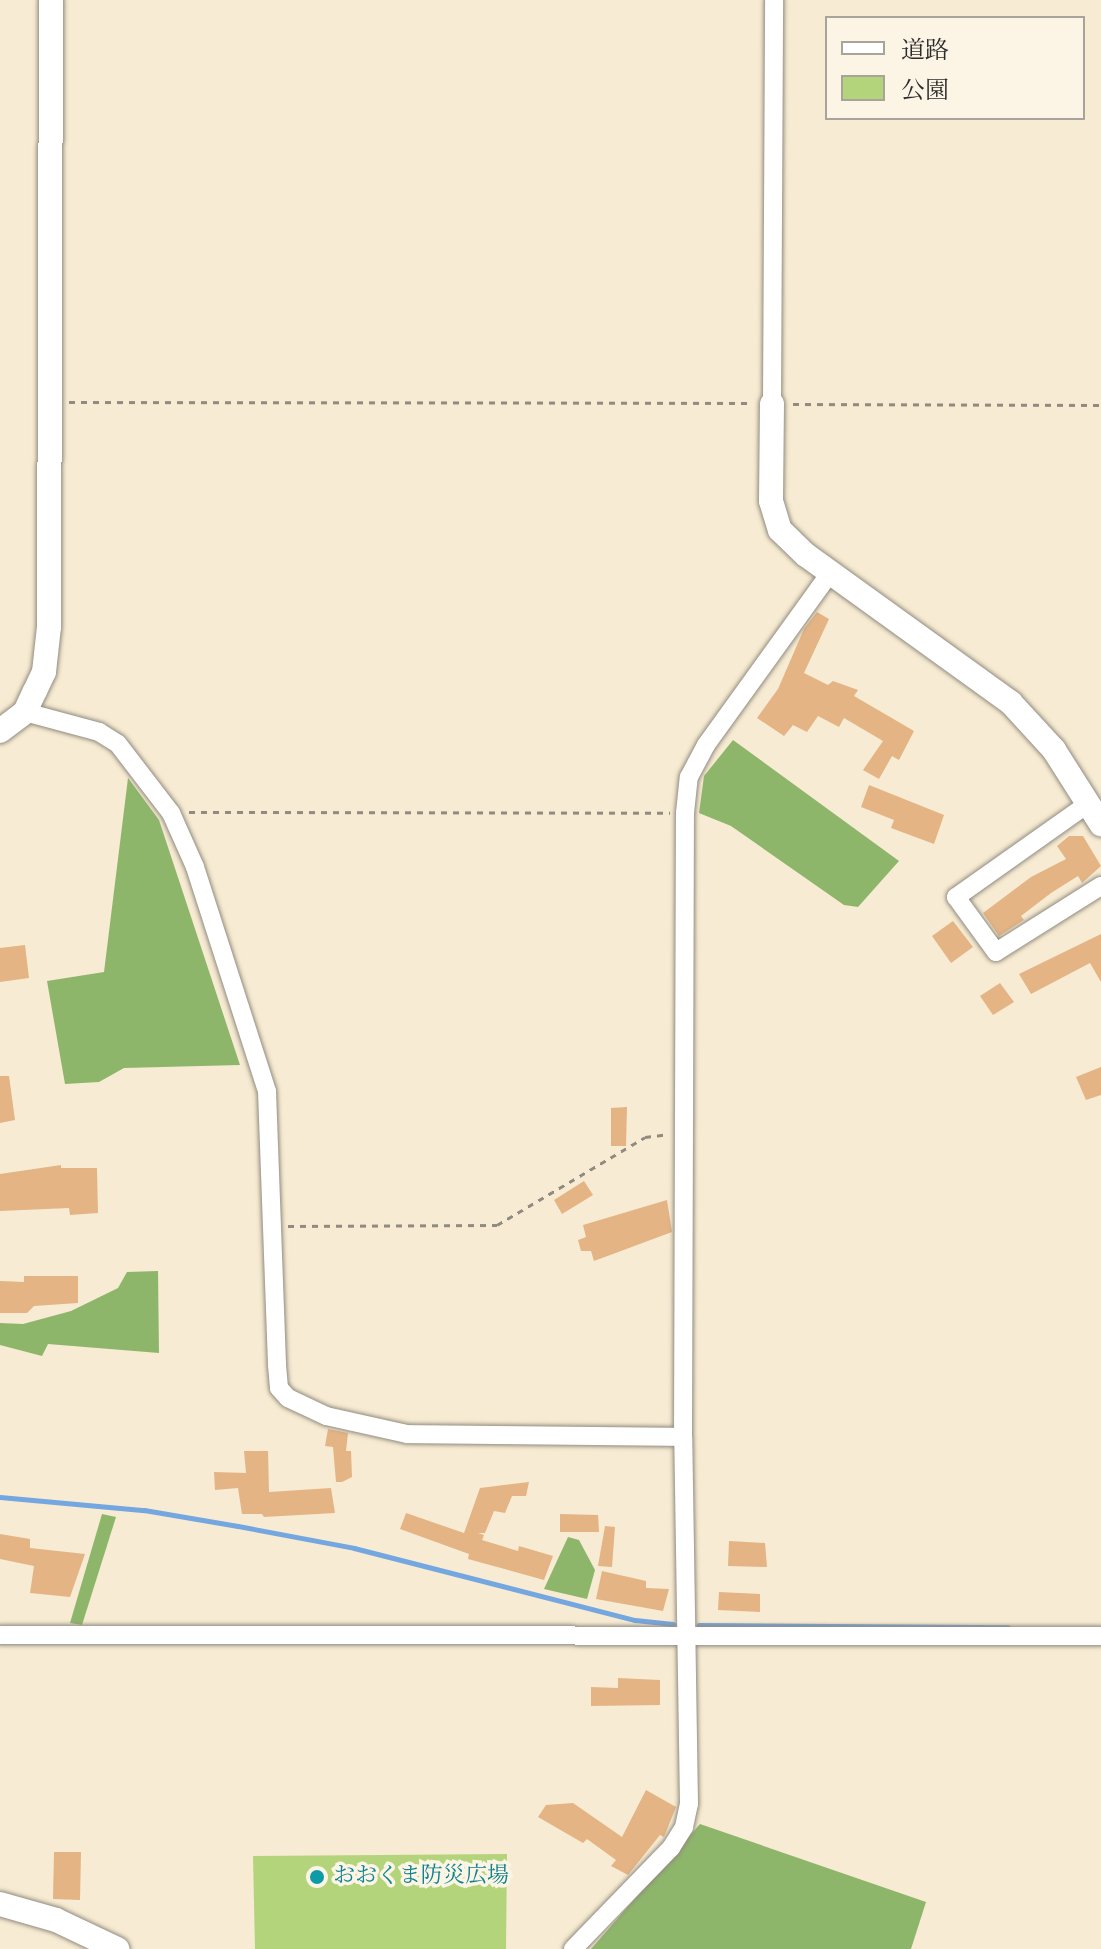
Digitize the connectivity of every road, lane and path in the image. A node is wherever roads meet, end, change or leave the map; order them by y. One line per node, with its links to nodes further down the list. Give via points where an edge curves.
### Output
1 (51, 0): 3 (street)
2 (774, 0): 4 (street)
3 (50, 401): 4 (path); 7 (street, via 48,640 44,672)
4 (772, 404): 5 (path); 6 (street, via 774,517 790,542)
5 (1101, 405)
6 (830, 573): 10 (street, via 706,745 689,777); 11 (street, via 1011,703 1054,750)
7 (25, 712): 8 (street); 9 (street, via 99,732 118,744)
8 (0, 731)
9 (171, 813): 10 (path); 14 (street, via 195,867 267,1091)
10 (685, 813): 13 (street)
11 (1097, 814): 12 (street, via 956,897 996,952)
12 (1101, 886)
13 (685, 1134): 14 (path, via 645,1137 497,1225); 15 (street)
14 (272, 1226): 15 (street, via 279,1388 299,1406 407,1434)
15 (683, 1437): 17 (street)
16 (0, 1635): 17 (street)
17 (685, 1635): 18 (street); 21 (street, via 689,1804 684,1827 671,1848)
18 (1101, 1636)
19 (0, 1904): 20 (street, via 56,1920)
20 (117, 1949)
21 (573, 1949)

